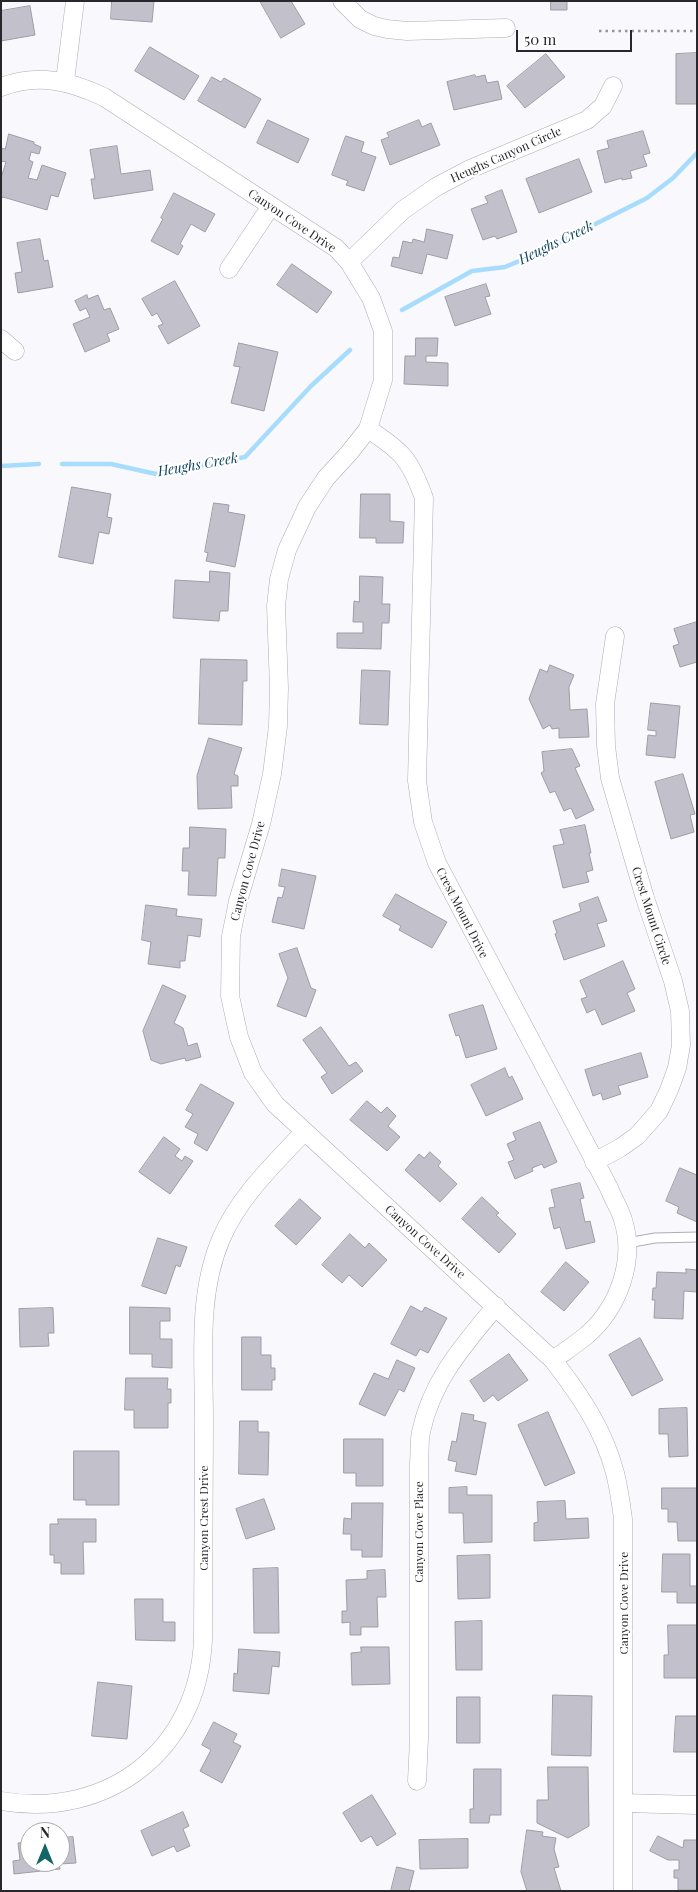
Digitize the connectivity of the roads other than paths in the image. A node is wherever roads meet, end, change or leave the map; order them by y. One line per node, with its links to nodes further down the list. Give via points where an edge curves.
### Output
1 (74, 1): 4 (street)
2 (342, 1): 3 (street, via 360,19 387,29)
3 (506, 28)
4 (65, 81): 6 (street, Canyon Cove Drive, via 32,80); 7 (street, Canyon Cove Drive, via 104,97)
5 (613, 86): 8 (street, Heughs Canyon Circle, via 603,106 587,120 485,162 436,187 402,210)
6 (1, 87)
7 (271, 206): 8 (street, Canyon Cove Drive, via 336,248); 9 (street)
8 (349, 262): 12 (street, Canyon Cove Drive, via 371,298 383,331 384,380)
9 (229, 269)
10 (1, 339): 11 (street)
11 (15, 351)
12 (368, 429): 14 (street, Canyon Cove Drive, via 326,478 307,507 287,550 279,579 276,606 278,726 272,774 231,936 230,996 239,1037 258,1081 275,1104); 15 (street, Crest Mount Drive, via 406,458 424,498 417,781 423,822 437,863)
13 (615, 636): 15 (street, Crest Mount Circle, via 605,704 610,778 673,981 680,1011 681,1045 670,1090 659,1111 637,1136)
14 (304, 1132): 18 (street, Canyon Cove Drive); 21 (street, Canyon Crest Drive, via 241,1203 221,1239 209,1274 204,1329 203,1640 200,1669 188,1707 171,1736 150,1760 111,1788 65,1803 34,1805)
15 (594, 1162): 17 (street, Crest Mount Drive, via 623,1220)
16 (697, 1237): 17 (lane, via 655,1238)
17 (627, 1243): 19 (street, Crest Mount Drive, via 621,1284 603,1317 587,1335)
18 (496, 1306): 19 (street, Canyon Cove Drive); 20 (street, Canyon Cove Place, via 445,1371 421,1433)
19 (553, 1360): 22 (street, Canyon Cove Drive, via 594,1418 615,1473 623,1519)
20 (417, 1781)
21 (1, 1801)
22 (623, 1803): 23 (street); 24 (street, Canyon Cove Drive)
23 (697, 1805)
24 (623, 1891)

